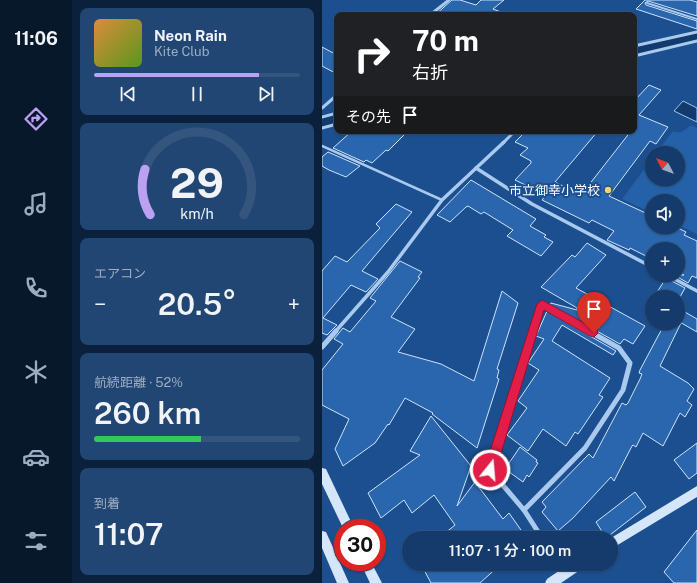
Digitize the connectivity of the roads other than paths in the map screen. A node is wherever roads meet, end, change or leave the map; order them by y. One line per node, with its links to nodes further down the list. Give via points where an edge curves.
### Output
1 (448, 0): 3 (street)
2 (647, 3): 4 (lane)
3 (434, 12)
4 (697, 19)
5 (697, 32): 7 (street)
6 (697, 41): 8 (street)
7 (637, 45)
8 (637, 55)
9 (334, 98): 10 (street)
10 (322, 108)
11 (334, 114): 12 (street)
12 (322, 117)
13 (334, 125): 14 (street)
14 (322, 128)
15 (512, 134): 17 (street)
16 (322, 146): 18 (lane)
17 (476, 168): 18 (street); 19 (street, via 532,204)
18 (442, 200): 22 (street, via 388,272)
19 (645, 263)
20 (680, 282): 21 (street)
21 (697, 291)
22 (322, 347)
23 (322, 473): 26 (street)
24 (697, 491): 29 (street)
25 (524, 510): 25 (street, via 585,448 623,390 630,364 620,348 542,304 490,470); 27 (street)
26 (345, 519)
27 (538, 531)
28 (322, 536): 32 (street)
29 (618, 540)
30 (370, 571): 33 (street)
31 (560, 571): 34 (street)
32 (343, 583)
33 (376, 583)
34 (551, 583)

